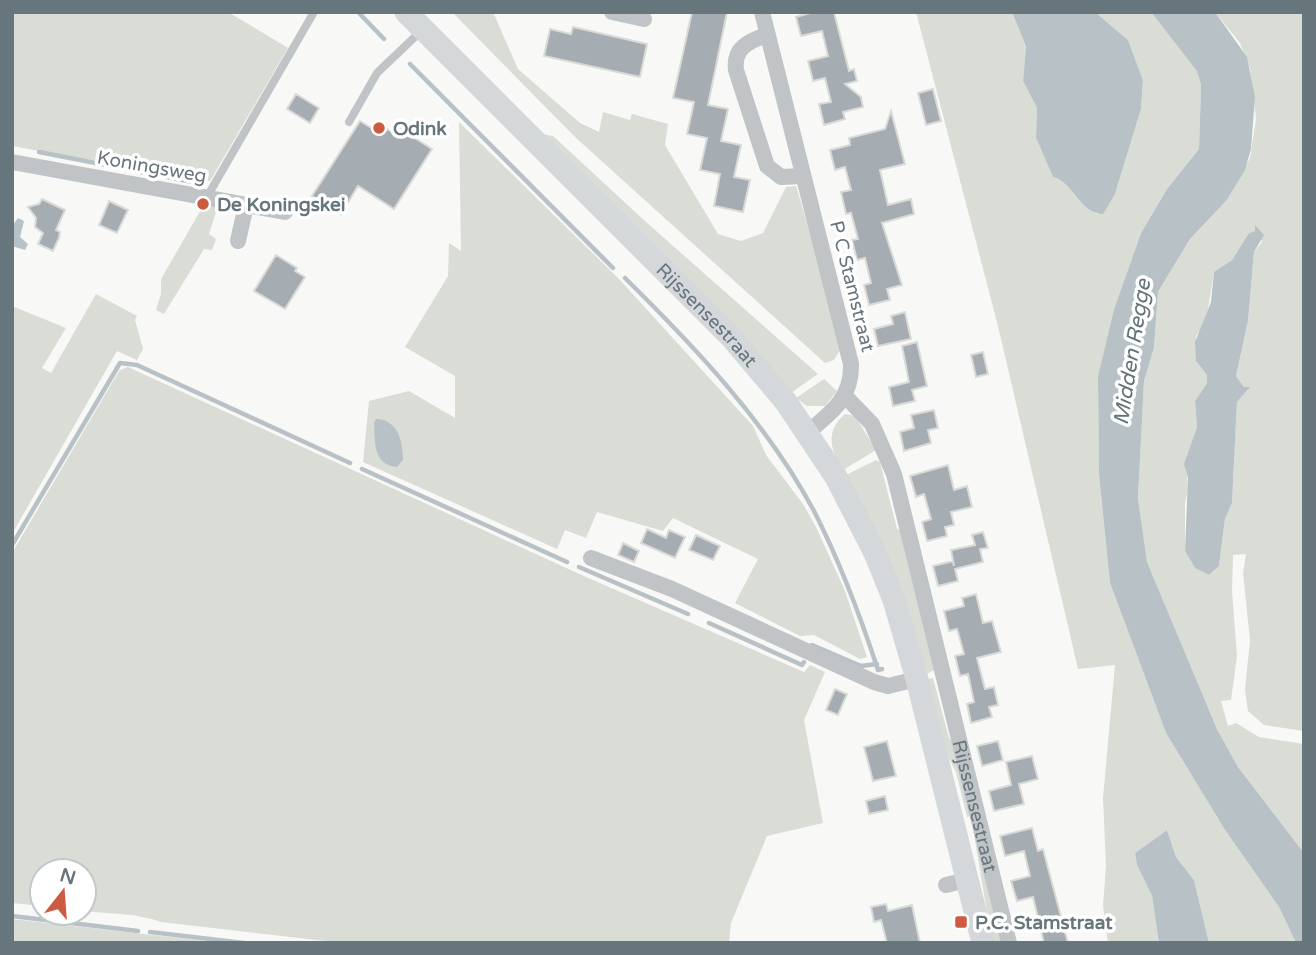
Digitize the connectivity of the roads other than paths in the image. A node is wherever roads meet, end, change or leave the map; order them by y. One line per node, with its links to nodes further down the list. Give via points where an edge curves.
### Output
1 (314, 12): 11 (lane)
2 (406, 12): 6 (main road, Rijssensestraat)
3 (762, 12): 7 (street, P C Stamstraat)
4 (621, 13): 5 (street)
5 (644, 19)
6 (423, 29): 8 (lane, via 377,73); 16 (main road, Rijssensestraat, via 717,322)
7 (767, 35): 10 (street, P C Stamstraat); 10 (street, via 742,47 736,70 767,166 781,177)
8 (349, 122)
9 (12, 162): 11 (street, Koningsweg)
10 (803, 176): 15 (street, P C Stamstraat, via 850,357)
11 (207, 197): 12 (street, Koningsweg)
12 (246, 205): 13 (street, Koningsweg); 14 (street)
13 (285, 212)
14 (238, 241)
15 (846, 397): 16 (street); 20 (street, Rijssensestraat, via 872,424 894,474)
16 (808, 432): 18 (main road, Rijssensestraat, via 875,553)
17 (591, 558): 18 (street, via 672,589 874,682 888,685)
18 (918, 679): 19 (main road, Rijssensestraat, via 957,882)
19 (983, 943)
20 (1009, 943)

